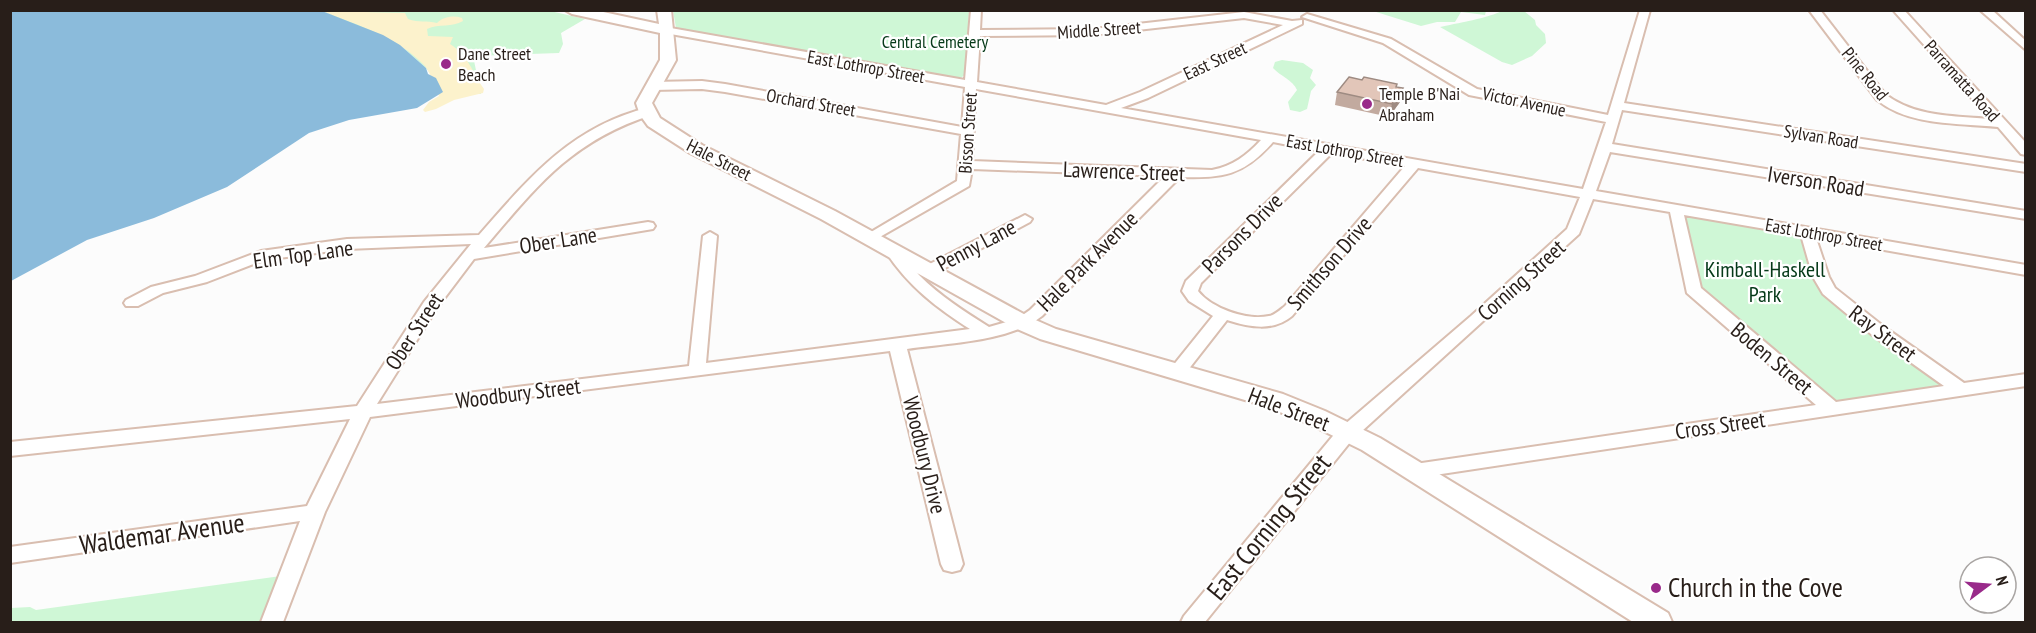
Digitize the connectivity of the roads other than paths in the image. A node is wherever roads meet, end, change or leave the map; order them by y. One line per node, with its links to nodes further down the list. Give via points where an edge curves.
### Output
1 (572, 10): 11 (main road)
2 (976, 10): 13 (street, Bisson Street)
3 (1231, 10): 9 (street)
4 (1320, 10): 10 (street, East Street)
5 (1646, 10): 19 (street, Corning Street)
6 (1815, 10): 20 (street, Pine Road, via 1890,106)
7 (1898, 10): 20 (street, Parramatta Road)
8 (1985, 10): 14 (street)
9 (1244, 15): 12 (street, Middle Street); 13 (street, Middle Street, via 1093,32)
10 (1307, 17): 12 (street, East Street); 19 (street, Victor Avenue, via 1387,41 1473,92)
11 (664, 20): 15 (street, East Lothrop Street); 16 (main road, via 668,60)
12 (1293, 24): 17 (street, East Street)
13 (974, 33): 15 (street, Bisson Street)
14 (2025, 47)
15 (972, 85): 17 (street, East Lothrop Street); 21 (street, Bisson Street)
16 (652, 86): 18 (main road, via 644,103); 21 (street, Orchard Street, via 725,88)
17 (1108, 109): 22 (street, East Lothrop Street)
18 (647, 112): 37 (main road, Hale Street, via 687,144); 38 (street, Ober Street, via 630,117 559,158)
19 (1615, 113): 23 (street, Corning Street); 28 (street, Sylvan Road)
20 (2001, 124): 25 (street, Parramatta Road)
21 (969, 132): 27 (street, Bisson Street)
22 (1270, 138): 24 (street, East Lothrop Street); 29 (street, Lawrence Street, via 1236,169 1212,174)
23 (1605, 147): 30 (street, Corning Street); 32 (street, Iverson Road)
24 (1329, 148): 26 (street, East Lothrop Street); 44 (street, Parsons Drive, via 1194,281 1190,291 1193,299)
25 (2025, 151)
26 (1414, 163): 30 (street, East Lothrop Street); 44 (street, Smithson Drive, via 1291,309 1270,322)
27 (966, 165): 29 (street, Lawrence Street); 37 (street, Bisson Street, via 960,187)
28 (2025, 168)
29 (1176, 173): 45 (street, Hale Park Avenue)
30 (1589, 194): 31 (street, East Lothrop Street); 54 (street, Corning Street, via 1567,239)
31 (1676, 209): 35 (street, East Lothrop Street); 52 (street, Boden Street, via 1693,290)
32 (2025, 215)
33 (1025, 219): 42 (street, Penny Lane)
34 (648, 226): 40 (street, Ober Lane)
35 (1807, 232): 41 (street, East Lothrop Street); 51 (street, Ray Street, via 1829,291)
36 (710, 236): 48 (street)
37 (871, 238): 39 (main road, Hale Street)
38 (481, 239): 40 (street, Ober Street); 43 (street, Elm Top Lane, via 347,244 261,256 201,279 157,290)
39 (894, 252): 42 (main road, Hale Street); 46 (street, Hale Street, via 903,268)
40 (468, 255): 53 (street, Ober Street, via 414,328)
41 (2025, 270)
42 (928, 271): 45 (main road, Hale Street)
43 (132, 303)
44 (1224, 313): 49 (street)
45 (1023, 323): 46 (street, Woodbury Street); 49 (main road, Hale Street, via 1048,334)
46 (988, 333): 47 (street, Woodbury Street)
47 (897, 345): 48 (street, Woodbury Street); 59 (street, Woodbury Drive)
48 (697, 370): 53 (street, Woodbury Street)
49 (1178, 371): 54 (main road, Hale Street, via 1274,400)
50 (2025, 380): 51 (street, Cross Street)
51 (1961, 390): 52 (street, Cross Street)
52 (1832, 409): 56 (street, Cross Street)
53 (362, 412): 55 (street, Woodbury Street); 57 (street, Ober Street)
54 (1347, 432): 56 (main road, Hale Street); 61 (street, East Corning Street)
55 (10, 449)
56 (1415, 471): 62 (main road, Hale Street)
57 (314, 512): 58 (street, Waldemar Avenue); 60 (street, Ober Street)
58 (10, 555)
59 (952, 564)
60 (272, 622)
61 (1192, 622)
62 (1657, 622)

